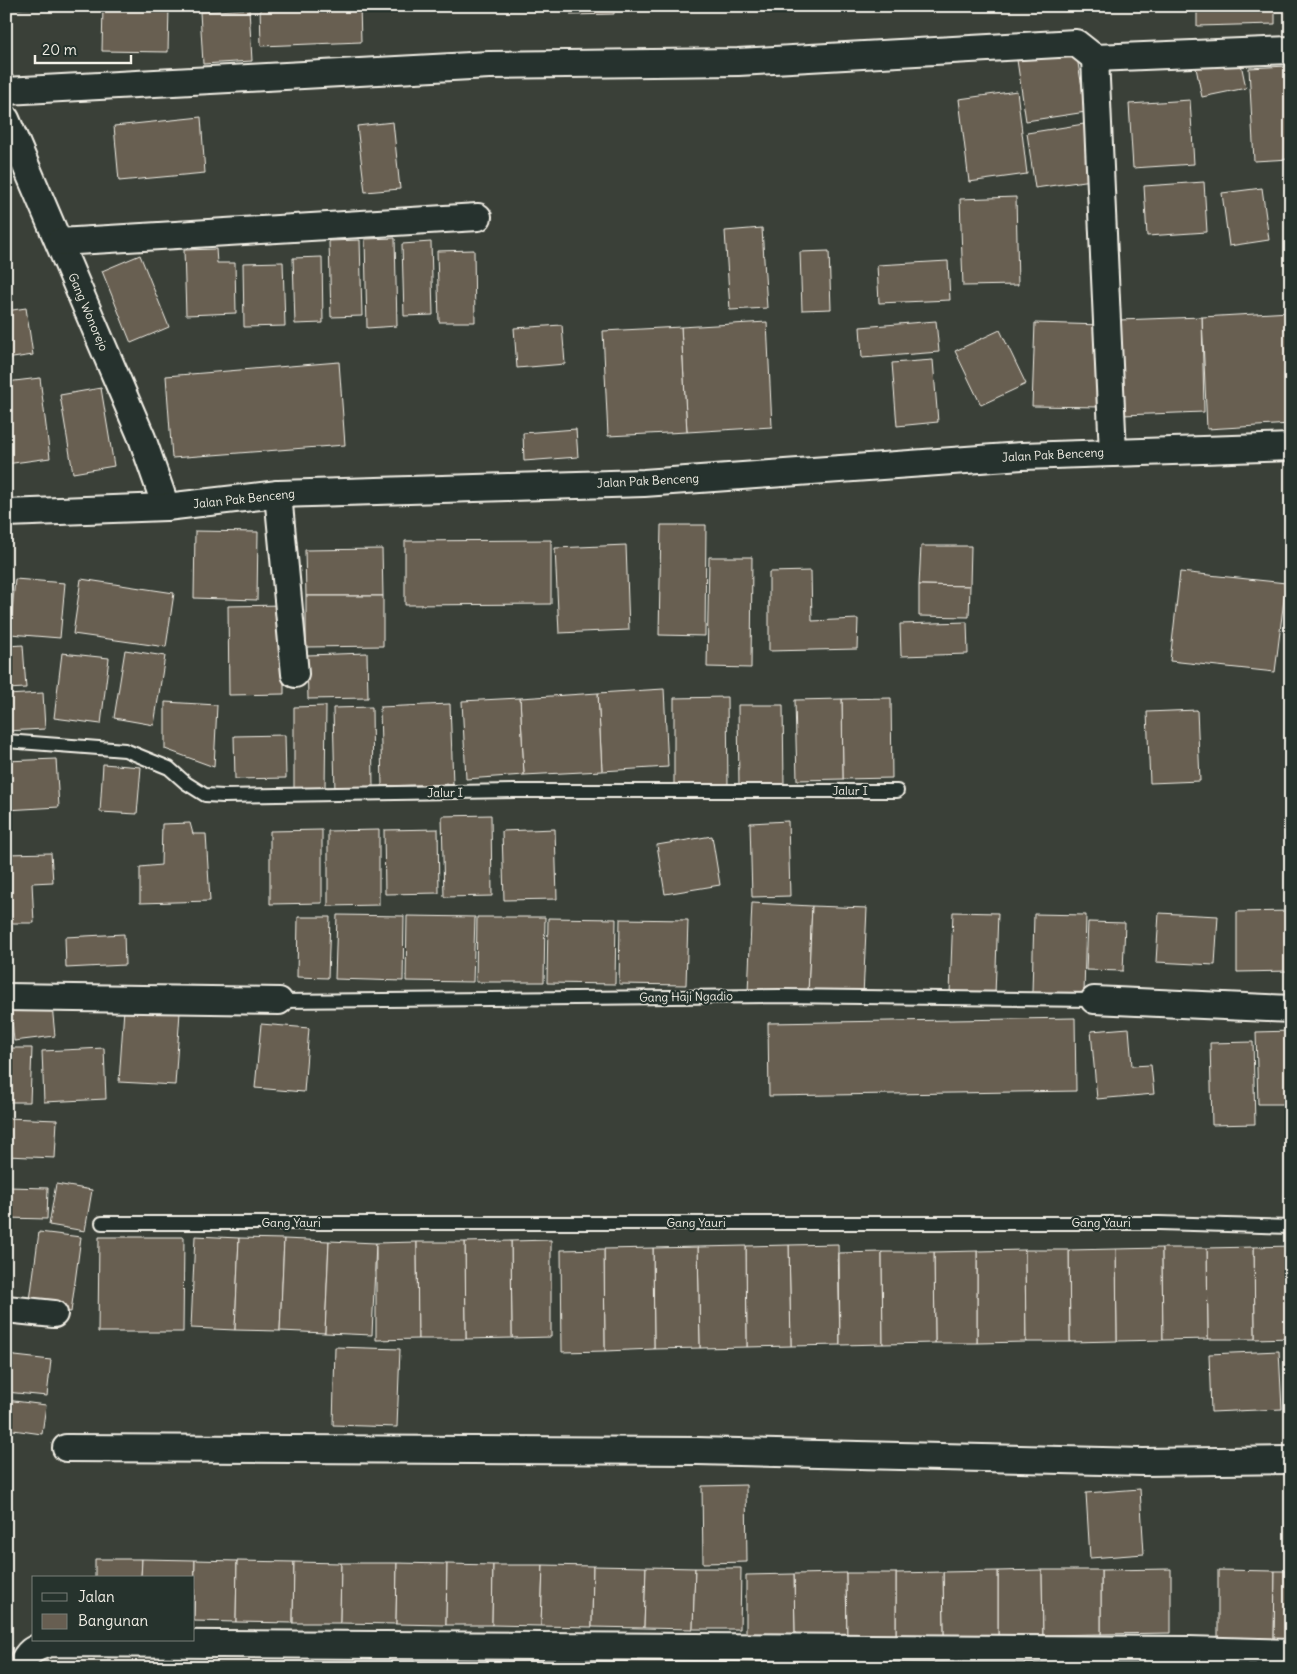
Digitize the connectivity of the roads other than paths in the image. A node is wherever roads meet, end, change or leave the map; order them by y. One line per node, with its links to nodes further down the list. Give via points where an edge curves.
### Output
1 (1291, 50): 2 (street)
2 (1095, 58): 3 (street, via 1076,43 738,62 490,65); 8 (street)
3 (6, 91)
4 (6, 119): 6 (street, Gang Wonorejo)
5 (478, 217): 6 (street)
6 (59, 242): 10 (street, Gang Wonorejo, via 142,438)
7 (1291, 447): 8 (street, Jalan Pak Benceng)
8 (1113, 453): 9 (street, Jalan Pak Benceng, via 1022,456 644,482)
9 (278, 494): 10 (street, Jalan Pak Benceng); 12 (street)
10 (166, 507): 11 (street, Jalan Pak Benceng)
11 (6, 513)
12 (295, 674)
13 (6, 742): 14 (lane, Jalur I, via 125,750 169,768 205,795)
14 (896, 791)
15 (6, 997): 17 (street)
16 (1094, 1000): 17 (lane, Gang Haji Ngadio, via 780,996); 18 (street)
17 (279, 1001)
18 (1291, 1009)
19 (102, 1223): 20 (lane, Gang Yauri, via 1159,1223)
20 (1291, 1227)
21 (6, 1309): 22 (street)
22 (54, 1314)
23 (66, 1448): 24 (street, via 697,1451 1143,1462)
24 (1291, 1460)
25 (1291, 1653): 26 (street, via 50,1643 31,1649)
26 (20, 1668)

